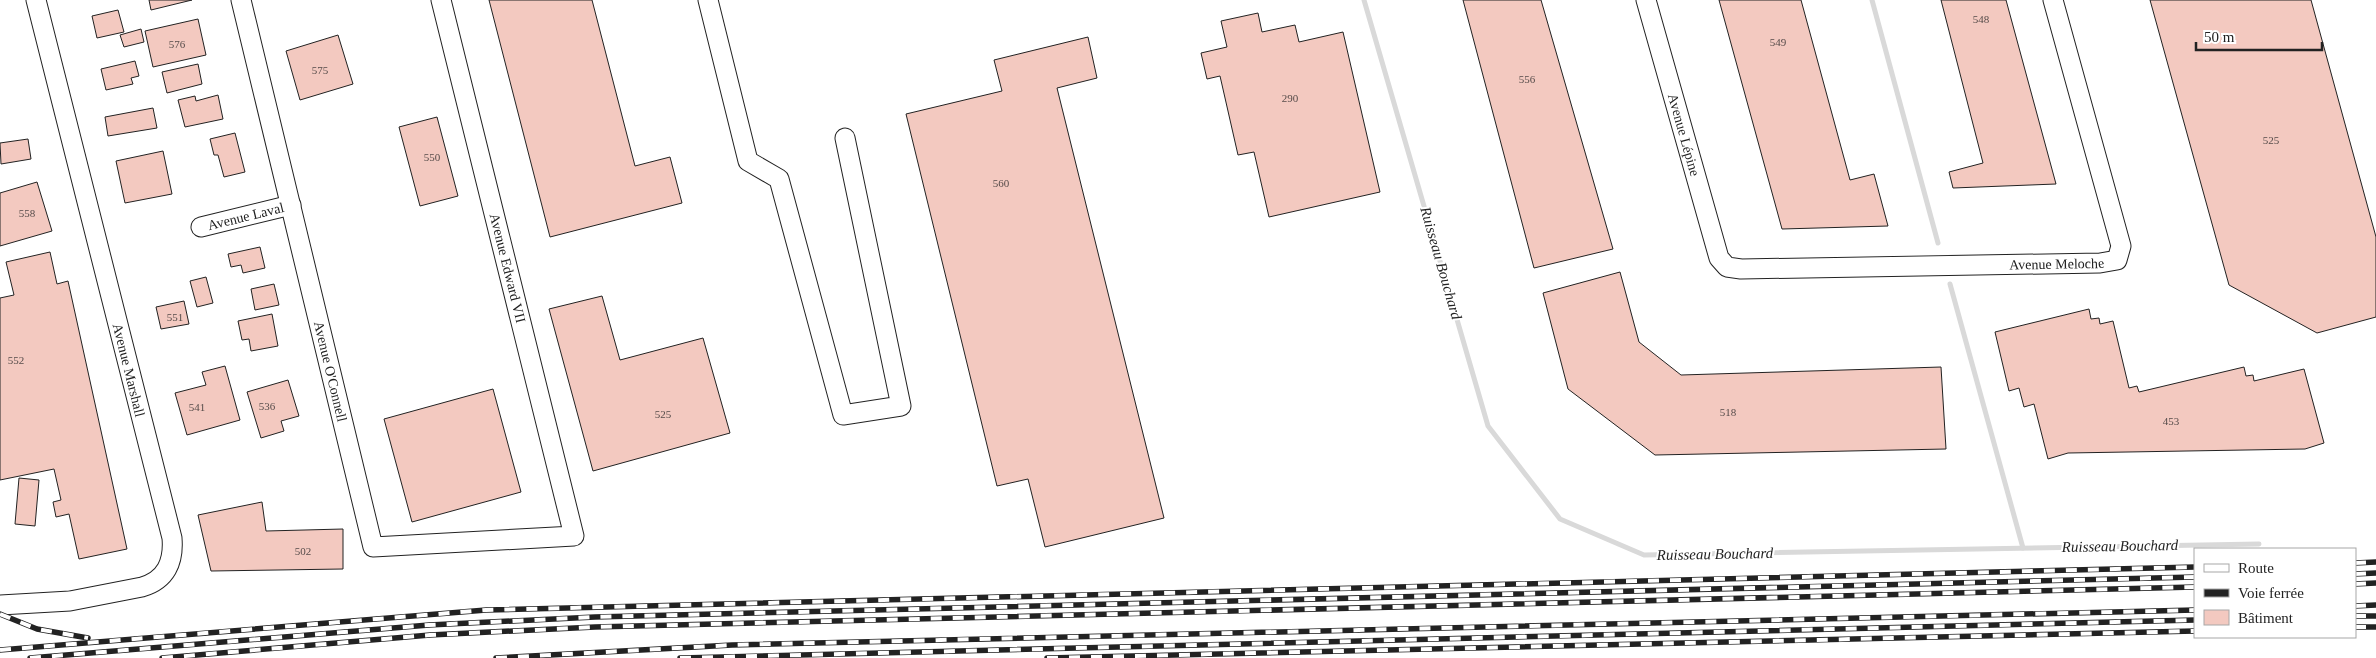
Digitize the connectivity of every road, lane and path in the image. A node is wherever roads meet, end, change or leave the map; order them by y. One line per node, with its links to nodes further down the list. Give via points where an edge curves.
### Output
1 (36, 0): 12 (street, Avenue Marshall, via 173,550 164,573 152,584 70,601)
2 (241, 0): 8 (street, Avenue O'Connell)
3 (441, 0): 11 (street, Avenue Edward VII)
4 (708, 0): 7 (street, via 748,161 779,179 843,415 901,406)
5 (1646, 0): 10 (street, Avenue Lépine, via 1718,258)
6 (2053, 0): 10 (street, Avenue Meloche, via 2121,246 2117,260 2061,264)
7 (846, 138)
8 (291, 205): 9 (street, Avenue Laval); 11 (street, Avenue O'Connell, via 374,547)
9 (201, 227)
10 (1727, 267)
11 (574, 536)
12 (0, 605)

